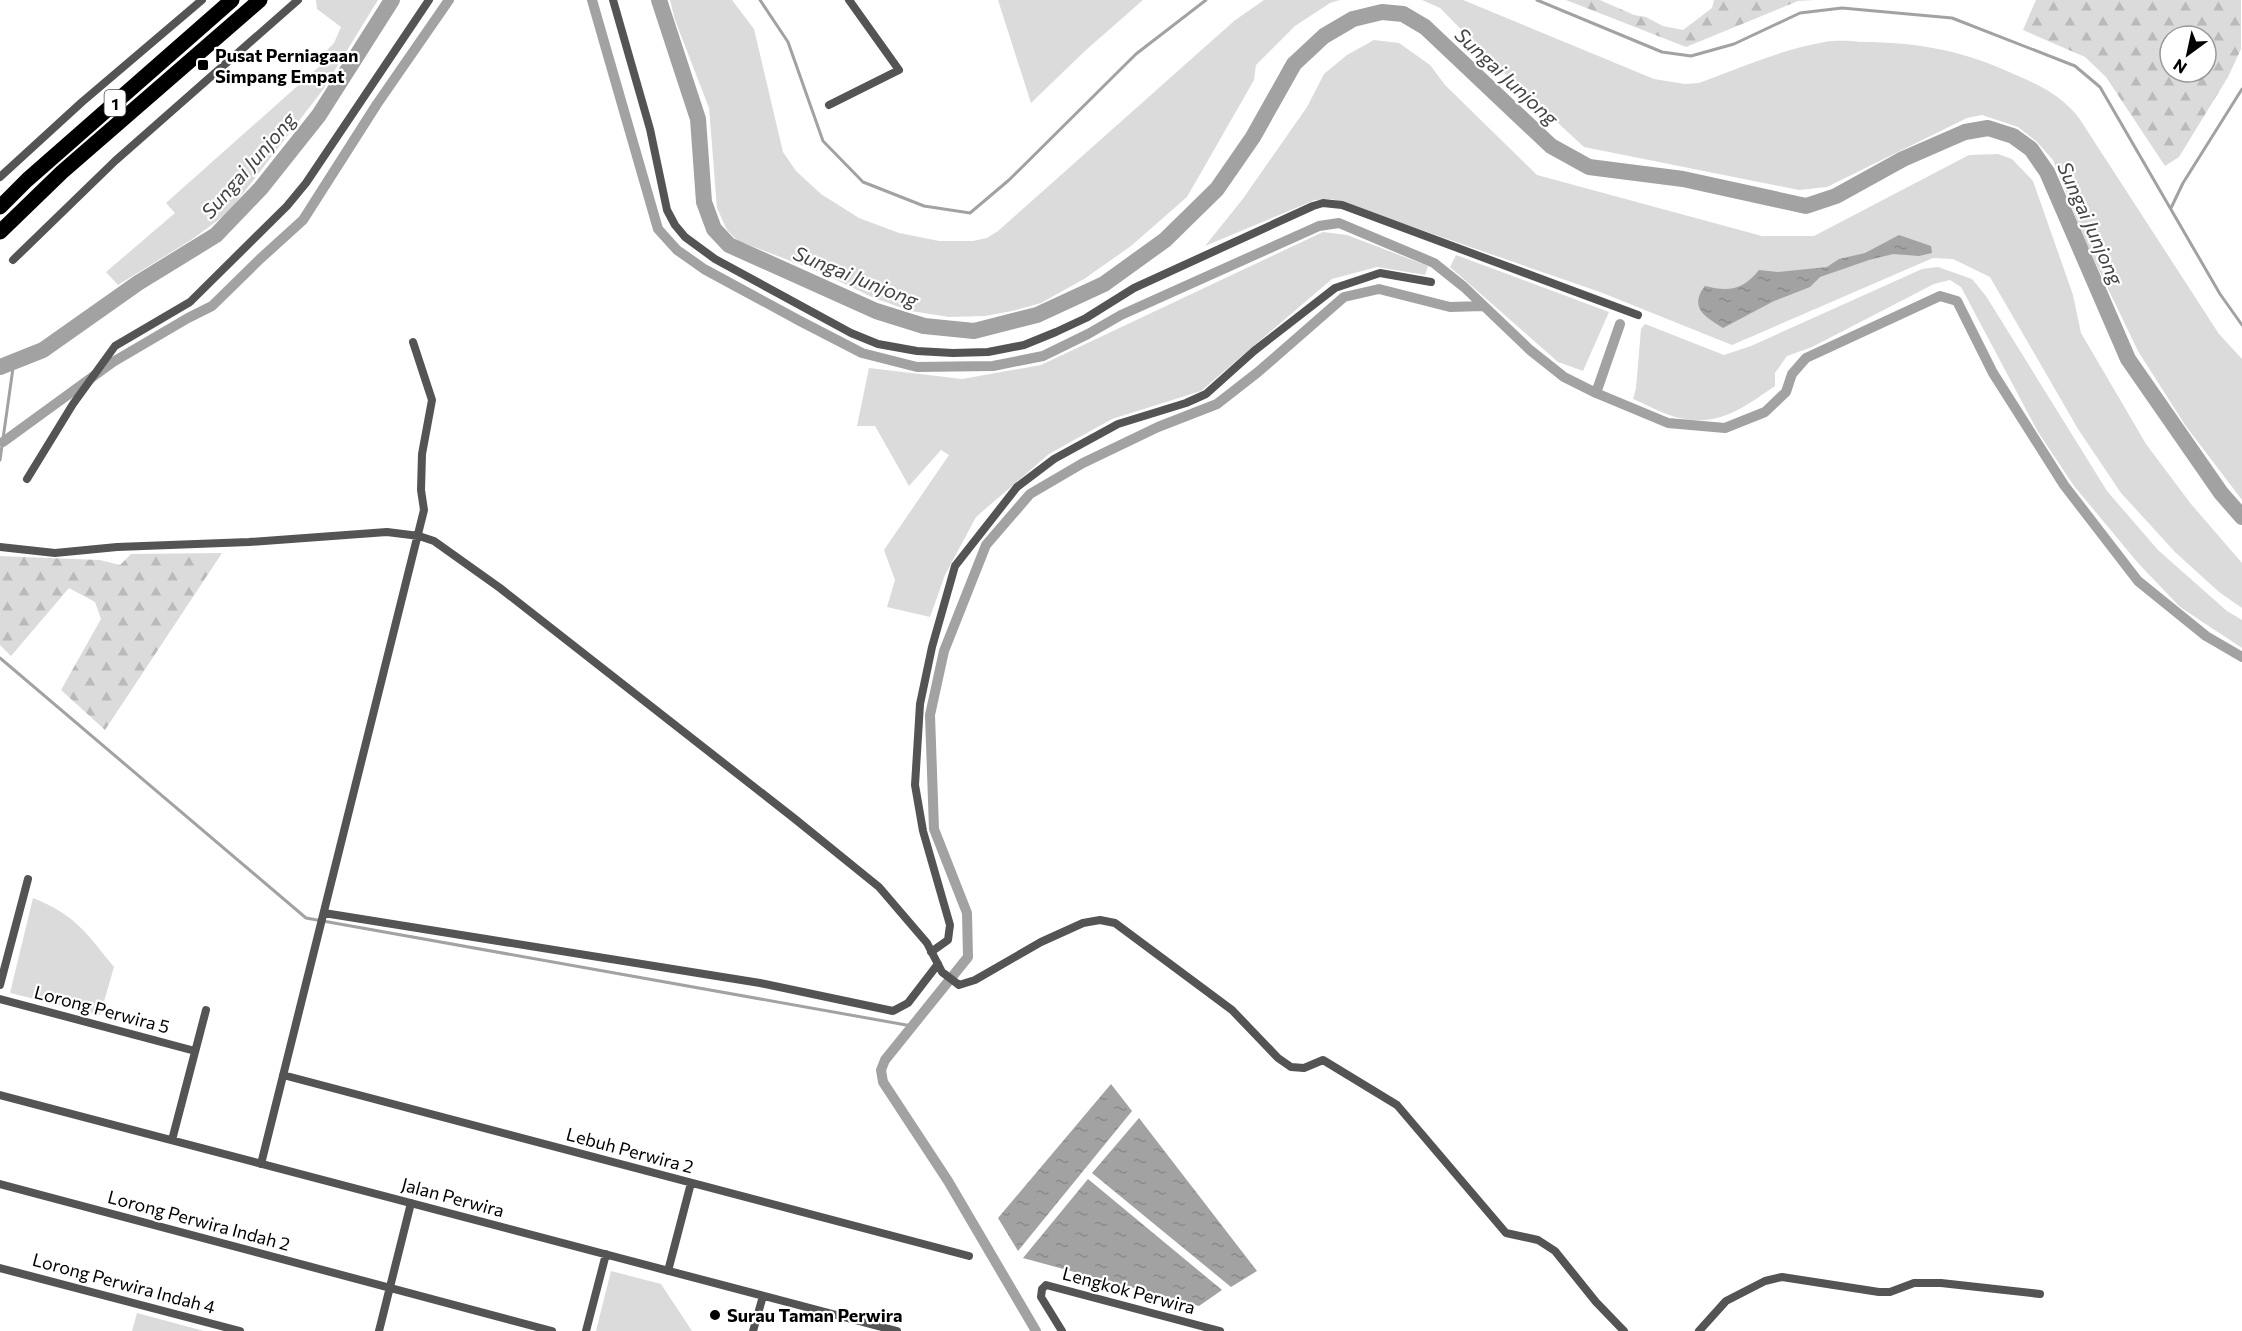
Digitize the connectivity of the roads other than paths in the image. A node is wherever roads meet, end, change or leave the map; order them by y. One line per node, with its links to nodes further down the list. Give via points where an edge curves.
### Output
1 (202, 0): 9 (street)
2 (232, 0): 10 (highway, 1)
3 (260, 0): 11 (highway, 1, via 62,172)
4 (298, 0): 12 (street, via 115,162)
5 (429, 0): 16 (street, via 287,206 190,302 115,346 93,373)
6 (613, 0): 14 (street, via 650,129 667,210 675,225 697,248 715,259 878,344 953,353 1024,345 1086,318 1134,288 1323,203 1342,205)
7 (849, 0): 8 (street, via 899,70)
8 (829, 105)
9 (0, 177)
10 (0, 207)
11 (0, 232)
12 (13, 260)
13 (1431, 282): 21 (street, via 1380,273 1335,288 1206,394 1118,424 1053,459 1017,487 968,548 955,566 920,704 915,785 923,831 950,925 948,940)
14 (1638, 315)
15 (413, 342): 17 (street, via 432,400 422,454 424,510)
16 (27, 479)
17 (419, 536): 18 (street, via 387,532 55,553); 20 (street); 21 (street, via 434,541 500,588 879,887)
18 (0, 547)
19 (28, 879): 23 (street)
20 (324, 915): 22 (street, via 760,983 893,1011 908,1003); 27 (street)
21 (931, 952): 22 (street)
22 (940, 968): 49 (street, via 959,985 1083,923 1115,923 1232,1010 1291,1067 1304,1068 1323,1060 1397,1105 1506,1233 1538,1240 1555,1251)
23 (0, 985)
24 (0, 999): 26 (street, Lorong Perwira 5)
25 (206, 1010): 26 (street)
26 (195, 1051): 29 (street)
27 (283, 1075): 30 (street); 31 (street, Lebuh Perwira 2)
28 (0, 1095): 29 (street, Jalan Perwira)
29 (172, 1140): 30 (street, Jalan Perwira)
30 (261, 1164): 33 (street, Jalan Perwira)
31 (691, 1183): 35 (street, Lebuh Perwira 2); 37 (street)
32 (0, 1185): 38 (street, Lorong Perwira Indah 2)
33 (411, 1203): 34 (street, Jalan Perwira); 38 (street)
34 (606, 1254): 37 (street, Jalan Perwira); 44 (street)
35 (969, 1256)
36 (0, 1268): 41 (street, Lorong Perwira Indah 4)
37 (668, 1271): 40 (street, Jalan Perwira)
38 (390, 1287): 42 (street); 43 (street, Lorong Perwira Indah 2)
39 (2040, 1294): 50 (street, via 1941,1283 1914,1283 1879,1292 1782,1277 1765,1281 1726,1301)
40 (763, 1296): 45 (street); 46 (street, Jalan Perwira)
41 (240, 1331)
42 (379, 1331)
43 (552, 1331)
44 (586, 1331)
45 (753, 1331)
46 (897, 1331)
47 (1062, 1331): 48 (street, Lengkok Perwira, via 1041,1297 1047,1285)
48 (1220, 1331)
49 (1624, 1331)
50 (1699, 1331)

